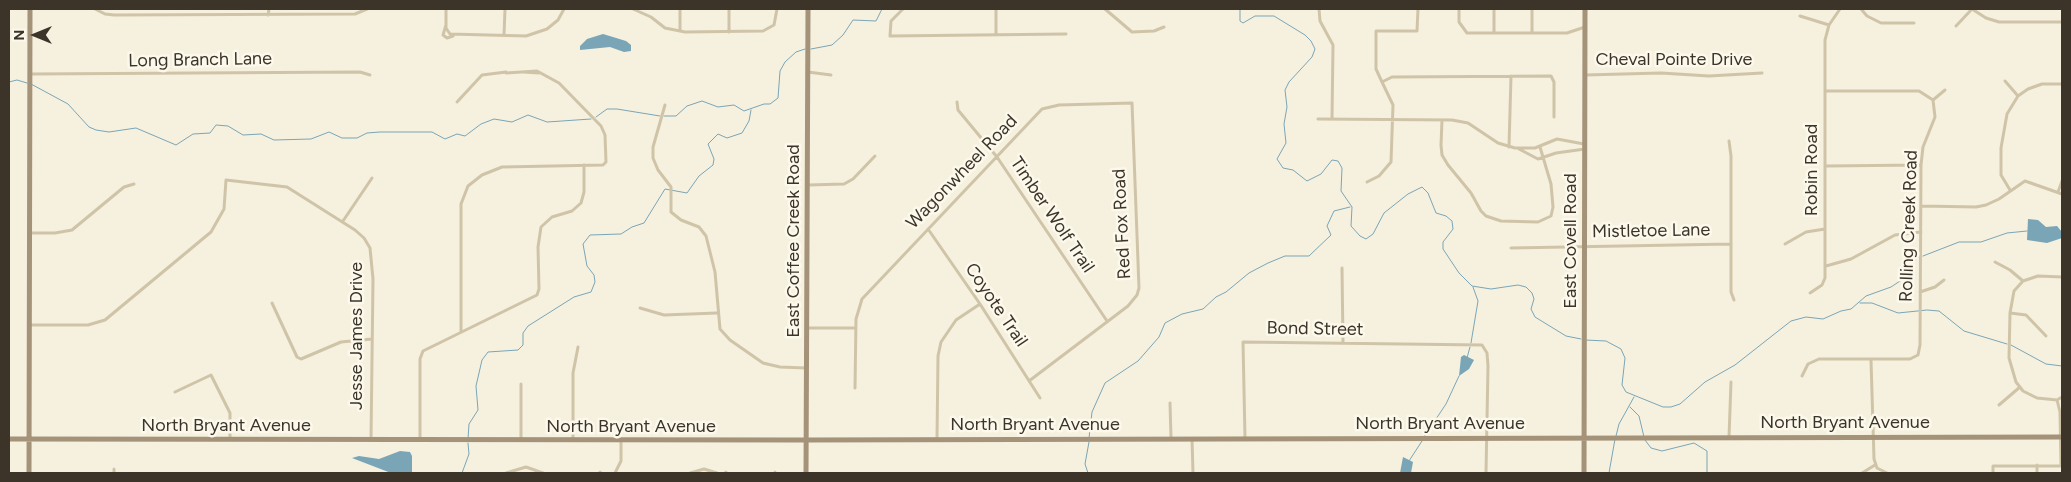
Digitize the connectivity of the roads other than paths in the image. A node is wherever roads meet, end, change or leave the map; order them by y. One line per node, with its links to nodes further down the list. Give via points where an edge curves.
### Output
1 (30, 9): 44 (street)
2 (95, 9): 25 (street, via 114,15)
3 (269, 9): 25 (street)
4 (367, 9): 25 (street, via 355,14)
5 (446, 9): 29 (street)
6 (505, 9): 40 (street)
7 (564, 9): 40 (street, via 555,24 539,33)
8 (633, 9): 34 (street, via 665,28)
9 (680, 9): 34 (street)
10 (729, 9): 35 (street)
11 (777, 9): 35 (street, via 774,25 763,31)
12 (808, 9): 42 (street, East Coffee Creek Road)
13 (903, 9): 41 (street, via 892,19 890,36)
14 (996, 9): 41 (street)
15 (1105, 9): 32 (street, via 1132,32)
16 (1319, 9): 61 (street, via 1320,21 1333,45)
17 (1418, 9): 50 (street, via 1417,31 1376,31 1376,69)
18 (1459, 9): 36 (street, via 1459,22 1467,33)
19 (1494, 9): 36 (street)
20 (1532, 9): 37 (street)
21 (1585, 9): 33 (street, East Covell Road)
22 (1840, 9): 30 (street, Robin Road)
23 (1861, 9): 28 (street, via 1881,23)
24 (1972, 9): 27 (street, via 1991,20 2007,23); 31 (street)
25 (268, 15)
26 (1800, 16): 30 (street)
27 (2062, 22)
28 (1914, 23)
29 (446, 25): 39 (street, via 448,33); 39 (street, via 442,35 447,38)
30 (1829, 25): 53 (street, Robin Road, via 1825,40)
31 (1956, 26)
32 (1164, 27)
33 (1585, 27): 37 (street, via 1567,33); 45 (street, East Covell Road)
34 (680, 31): 35 (street)
35 (729, 32)
36 (1494, 33): 37 (street)
37 (1532, 33)
38 (1066, 34): 41 (street)
39 (454, 35): 40 (street)
40 (504, 35)
41 (996, 35)
42 (808, 72): 47 (street); 80 (street, East Coffee Creek Road)
43 (1762, 73): 45 (street, Cheval Pointe Drive, via 1710,76)
44 (30, 74): 46 (street, Long Branch Lane, via 360,72); 88 (street)
45 (1586, 74): 66 (street, East Covell Road)
46 (370, 75)
47 (830, 75)
48 (1511, 76): 50 (street, via 1399,75); 60 (street, via 1551,76 1554,82); 67 (street)
49 (2005, 81): 54 (street)
50 (1382, 82): 63 (street, via 1393,105)
51 (2062, 84): 54 (street, via 2042,84)
52 (1946, 90): 55 (street)
53 (1826, 91): 55 (street, via 1919,91); 75 (street, Robin Road)
54 (2018, 96): 81 (street, via 2006,114 2001,148 2001,175)
55 (1933, 100): 74 (street, Rolling Creek Road, via 1935,117)
56 (457, 102): 73 (street, via 480,78 506,72 540,73 559,83 601,126 606,163)
57 (957, 102): 71 (street, Timber Wolf Trail, via 958,110)
58 (1132, 103): 71 (street, Wagonwheel Road, via 1059,105 1042,109); 107 (street, Red Fox Road, via 1139,288 1128,306)
59 (665, 105): 105 (street, via 652,147 653,158 658,170 670,183 671,212 699,227 706,236 716,272)
60 (1554, 117)
61 (1332, 119): 62 (street); 63 (street)
62 (1318, 120)
63 (1393, 120): 64 (street); 78 (street, via 1391,162 1380,176)
64 (1442, 120): 67 (street, via 1468,122 1491,139); 72 (street, via 1442,155 1486,216 1500,221 1538,222 1549,218 1553,199)
65 (1729, 140): 89 (street, via 1732,156)
66 (1585, 146): 68 (street, via 1557,139); 72 (street); 91 (street, East Covell Road)
67 (1509, 147): 69 (street)
68 (1540, 147): 69 (street); 72 (street)
69 (1519, 149): 72 (street, via 1532,158)
70 (875, 156): 80 (street, via 848,182)
71 (996, 157): 85 (street, Wagonwheel Road); 107 (street, Timber Wolf Trail)
72 (1543, 157)
73 (584, 165): 111 (street, via 581,203 572,211 552,217 541,227 537,295); 111 (street, via 502,167 482,175 468,186 461,204)
74 (1921, 165): 75 (street); 83 (street, Rolling Creek Road)
75 (1826, 166): 86 (street, Robin Road)
76 (372, 178): 84 (street)
77 (2062, 181): 82 (street)
78 (1367, 182)
79 (134, 184): 88 (street, via 124,187 72,230)
80 (808, 185): 109 (street, East Coffee Creek Road)
81 (2010, 190): 82 (street, via 2029,182); 83 (street, via 1999,200 1976,207)
82 (2060, 193)
83 (1921, 206): 87 (street, Rolling Creek Road)
84 (343, 221): 108 (street, Jesse James Drive, via 287,187 226,180 224,209 211,232 110,316 93,325); 113 (street, Jesse James Drive, via 364,238 371,253)
85 (928, 229): 103 (street, Coyote Trail); 110 (street, Wagonwheel Road, via 866,293)
86 (1825, 229): 90 (street, via 1806,232); 94 (street, Robin Road)
87 (1921, 232): 94 (street, via 1896,235 1845,262); 99 (street, Rolling Creek Road)
88 (30, 233): 108 (street)
89 (1731, 244): 91 (street, Mistletoe Lane); 101 (street, via 1731,292)
90 (1785, 244)
91 (1584, 245): 92 (street, Mistletoe Lane); 136 (street, East Covell Road)
92 (1511, 248)
93 (1995, 262): 98 (street)
94 (1826, 266): 100 (street, Robin Road, via 1822,284)
95 (1342, 268): 114 (street)
96 (2062, 277): 98 (street, via 2038,276)
97 (1944, 280): 99 (street)
98 (2023, 281): 106 (street, via 2014,291)
99 (1920, 292): 116 (street, Rolling Creek Road, via 1918,355 1910,359)
100 (1810, 293)
101 (1734, 300)
102 (272, 303): 113 (street, via 297,357 301,359 341,342)
103 (980, 304): 119 (street, Coyote Trail); 147 (street, via 956,320 940,342)
104 (640, 308): 105 (street, via 672,315)
105 (717, 313): 117 (street, via 725,336 757,359 774,366)
106 (2010, 313): 112 (street, via 2026,315); 122 (street, via 2009,358)
107 (1107, 320): 119 (street, Red Fox Road)
108 (29, 325): 139 (street)
109 (807, 328): 110 (street); 117 (street, East Coffee Creek Road)
110 (856, 328): 123 (street, Wagonwheel Road)
111 (461, 331): 142 (street, via 428,347 420,356)
112 (2046, 336)
113 (372, 339): 141 (street, Jesse James Drive)
114 (1343, 343): 134 (street, Bond Street, via 1243,342); 135 (street, Bond Street, via 1482,345 1487,353 1488,366)
115 (578, 346): 144 (street, via 573,373)
116 (1871, 360): 118 (street, via 1819,359 1808,364); 131 (street)
117 (807, 368): 146 (street, East Coffee Creek Road)
118 (1802, 376)
119 (1029, 381): 126 (street, Coyote Trail)
120 (1731, 382): 130 (street)
121 (521, 384): 143 (street)
122 (2020, 387): 127 (street, via 2037,398); 129 (street)
123 (855, 388)
124 (175, 392): 140 (street, via 211,375 230,413)
125 (2062, 397): 127 (street)
126 (1040, 398)
127 (2056, 400): 137 (street)
128 (1170, 403): 132 (street)
129 (1999, 405)
130 (1729, 437): 131 (street, North Bryant Avenue); 136 (street, North Bryant Avenue)
131 (1872, 437): 137 (street, North Bryant Avenue); 148 (street)
132 (1171, 438): 133 (street, North Bryant Avenue); 147 (street, North Bryant Avenue)
133 (1192, 438): 134 (street, North Bryant Avenue); 158 (street)
134 (1245, 438): 135 (street, North Bryant Avenue)
135 (1486, 438): 136 (street, North Bryant Avenue); 159 (street)
136 (1584, 438): 160 (street, East Covell Road)
137 (2061, 438): 150 (street)
138 (9, 439): 139 (street, North Bryant Avenue)
139 (29, 439): 140 (street, North Bryant Avenue); 151 (street)
140 (230, 440): 141 (street, North Bryant Avenue)
141 (371, 440): 142 (street, North Bryant Avenue)
142 (420, 440): 143 (street, North Bryant Avenue)
143 (522, 440): 144 (street, North Bryant Avenue)
144 (573, 440): 145 (street, North Bryant Avenue)
145 (621, 440): 146 (street, North Bryant Avenue); 154 (street, via 621,461)
146 (806, 440): 147 (street, North Bryant Avenue); 157 (street, East Coffee Creek Road)
147 (937, 440)
148 (1875, 465): 161 (street); 162 (street)
149 (2037, 465): 150 (street); 163 (street, via 1993,466); 164 (street)
150 (2061, 466)
151 (29, 473)
152 (506, 473): 153 (street, via 526,467)
153 (543, 473)
154 (614, 473)
155 (690, 473): 156 (street, via 704,469)
156 (717, 473)
157 (806, 473)
158 (1193, 473)
159 (1486, 473)
160 (1584, 473)
161 (1862, 473)
162 (1887, 473)
163 (1993, 473)
164 (2037, 473)

